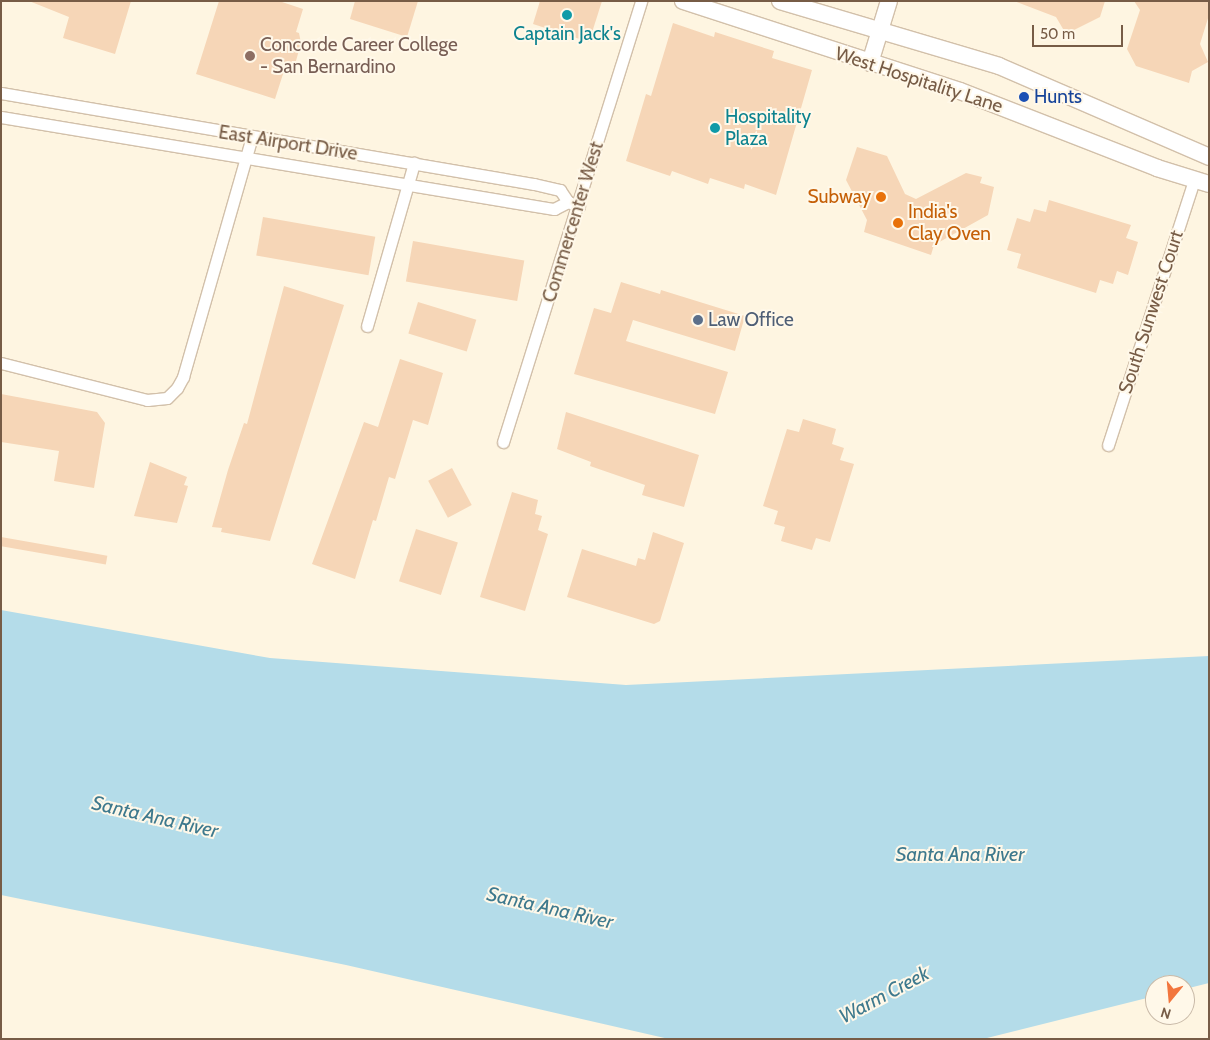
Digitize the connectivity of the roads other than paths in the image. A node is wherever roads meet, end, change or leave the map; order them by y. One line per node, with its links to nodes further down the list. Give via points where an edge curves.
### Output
1 (641, 1): 16 (street, Commercenter West)
2 (683, 1): 6 (main road, West Hospitality Lane)
3 (780, 1): 5 (main road, West Hospitality Lane)
4 (889, 1): 5 (main road)
5 (880, 30): 6 (main road); 10 (main road, West Hospitality Lane, via 999,66)
6 (870, 63): 13 (main road, West Hospitality Lane, via 960,91)
7 (1, 94): 9 (street, East Airport Drive)
8 (1, 118): 11 (street, East Airport Drive)
9 (252, 137): 11 (street); 12 (street, East Airport Drive)
10 (1209, 157)
11 (246, 158): 14 (street, East Airport Drive); 18 (street, via 183,377 178,388 167,398 146,400)
12 (414, 163): 14 (street); 15 (street, East Airport Drive, via 560,190)
13 (1201, 182): 20 (street, South Sunwest Court)
14 (408, 184): 15 (street, East Airport Drive, via 554,209); 17 (street)
15 (568, 202): 16 (street, East Airport Drive)
16 (579, 206): 19 (street, Commercenter West)
17 (367, 326)
18 (1, 363)
19 (503, 442)
20 (1108, 445)

